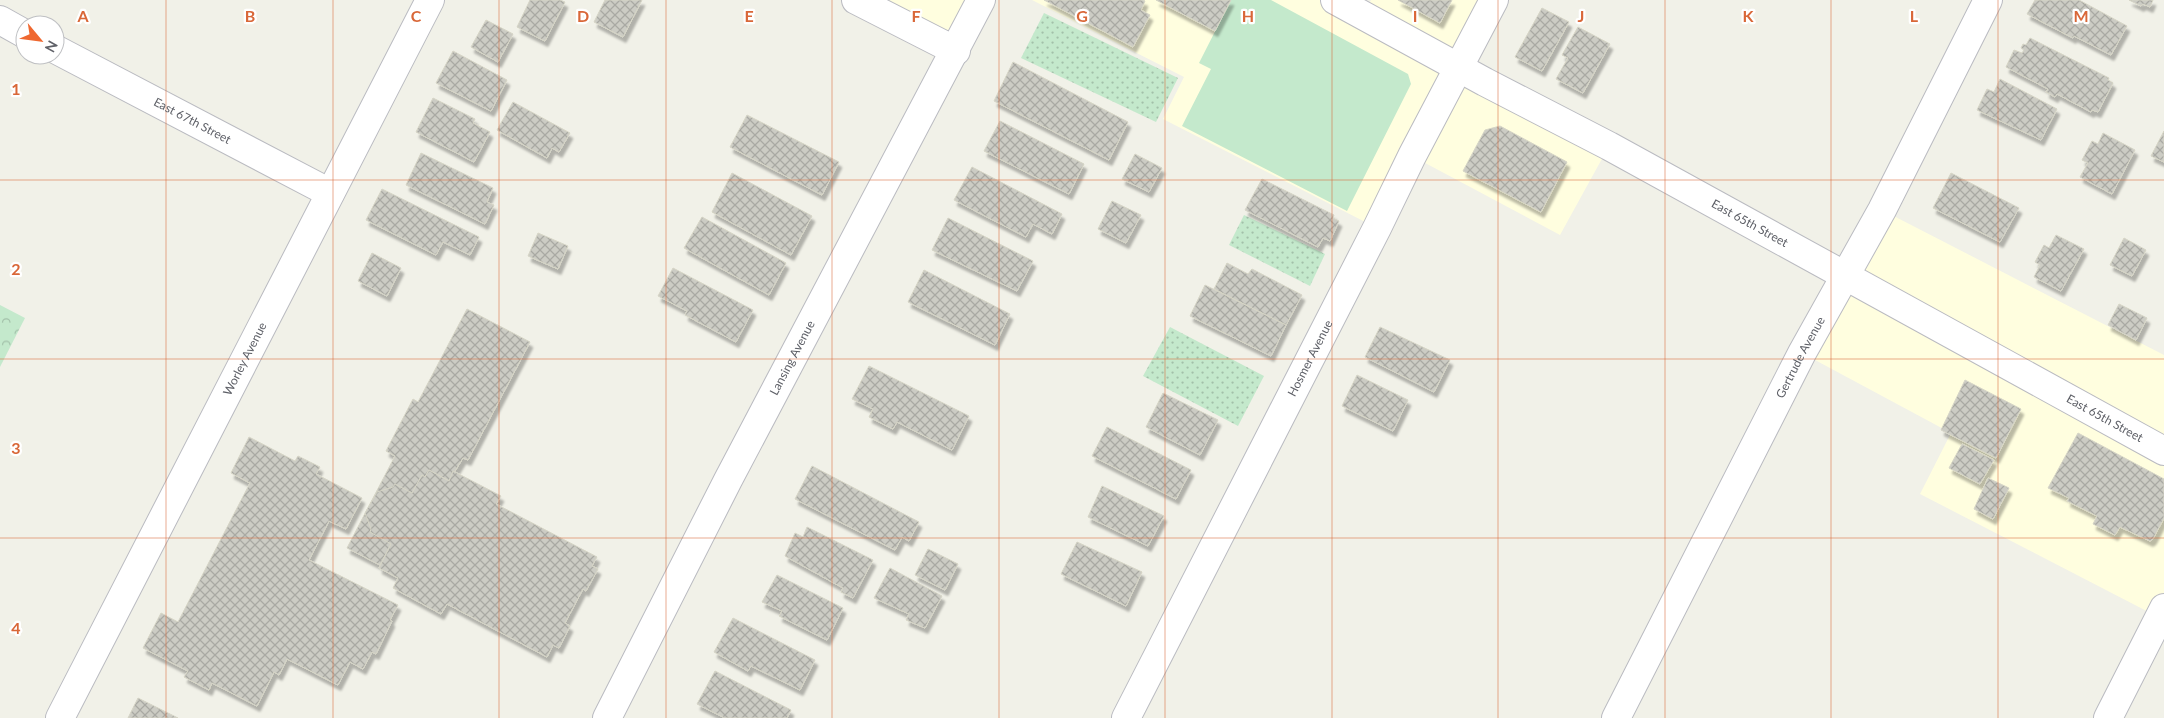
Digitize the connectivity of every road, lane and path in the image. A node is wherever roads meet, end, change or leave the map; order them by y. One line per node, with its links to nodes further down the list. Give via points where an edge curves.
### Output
1 (430, 0): 12 (street, Worley Avenue)
2 (856, 0): 9 (street)
3 (982, 0): 9 (street, Lansing Avenue)
4 (1335, 0): 11 (street, East 65th Street)
5 (1494, 0): 11 (street, Hosmer Avenue)
6 (1988, 0): 13 (street, Gertrude Avenue)
7 (0, 20): 8 (street)
8 (15, 28)
9 (956, 51): 17 (street, Lansing Avenue, via 728,480)
10 (65, 54): 12 (street, East 67th Street)
11 (1458, 68): 13 (street, East 65th Street, via 1609,146); 18 (street, Hosmer Avenue)
12 (330, 193): 16 (street, Worley Avenue)
13 (1846, 276): 14 (street, East 65th Street); 19 (street, Gertrude Avenue, via 1802,353)
14 (2164, 451)
15 (2164, 608): 20 (street)
16 (60, 718)
17 (607, 718)
18 (1126, 718)
19 (1616, 718)
20 (2108, 718)

